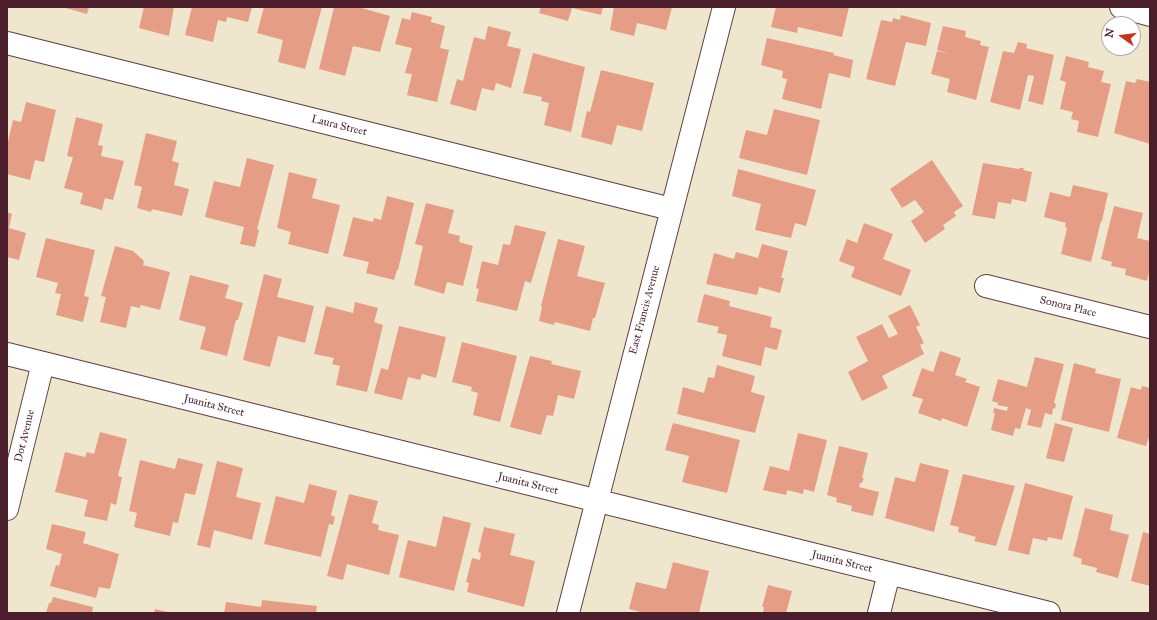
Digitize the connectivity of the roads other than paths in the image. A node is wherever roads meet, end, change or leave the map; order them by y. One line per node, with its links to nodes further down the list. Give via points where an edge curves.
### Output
1 (724, 7): 5 (street, East Francis Avenue)
2 (1121, 7): 3 (street)
3 (1150, 15)
4 (7, 43): 5 (street, Laura Street)
5 (671, 209): 10 (street, East Francis Avenue)
6 (986, 286): 7 (street, Sonora Place)
7 (1150, 327)
8 (7, 354): 9 (street, Juanita Street)
9 (43, 363): 10 (street, Juanita Street); 11 (street, Dot Avenue)
10 (596, 500): 12 (street, Juanita Street); 13 (street, East Francis Avenue)
11 (7, 509)
12 (889, 573): 14 (street); 15 (street, Juanita Street)
13 (568, 613)
14 (879, 613)
15 (1049, 613)

